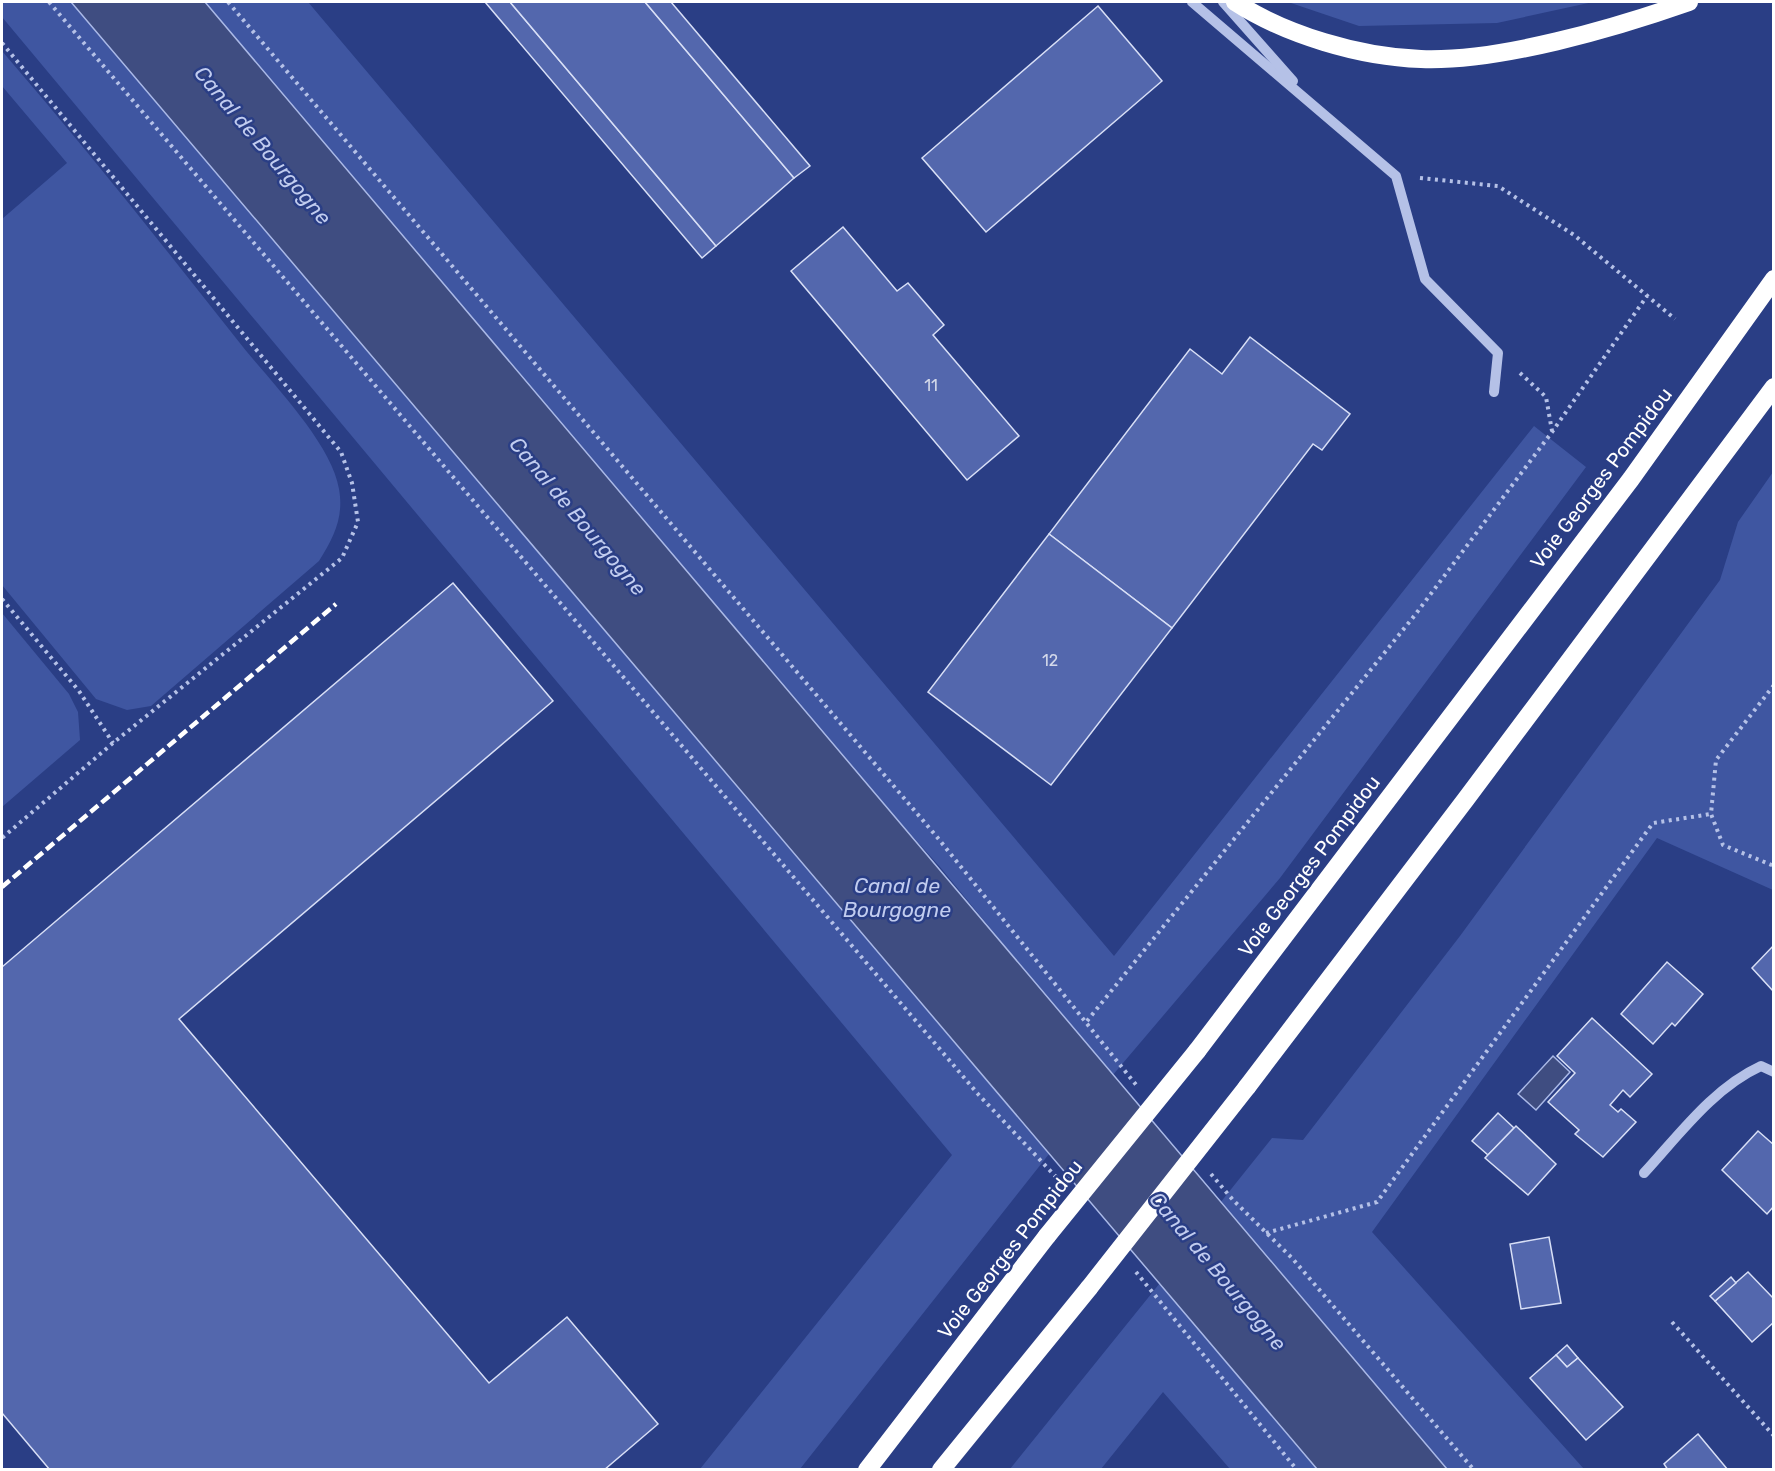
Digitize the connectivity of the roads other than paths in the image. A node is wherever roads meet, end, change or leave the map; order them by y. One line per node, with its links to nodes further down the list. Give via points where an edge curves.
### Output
1 (1192, 2): 5 (street)
2 (1223, 2): 5 (street)
3 (1235, 2): 4 (highway, via 1321,41 1421,59 1482,54 1550,42)
4 (1689, 2)
5 (1314, 107): 8 (street, via 1396,176 1425,279 1498,353)
6 (1773, 279): 11 (highway, Voie Georges Pompidou, bridge, via 1631,478 1197,1051 1047,1236)
7 (1773, 387): 12 (highway, bridge, via 1247,1087)
8 (1494, 392)
9 (1773, 1072): 10 (street, via 1761,1066 1738,1077)
10 (1644, 1173)
11 (867, 1470)
12 (941, 1470)

